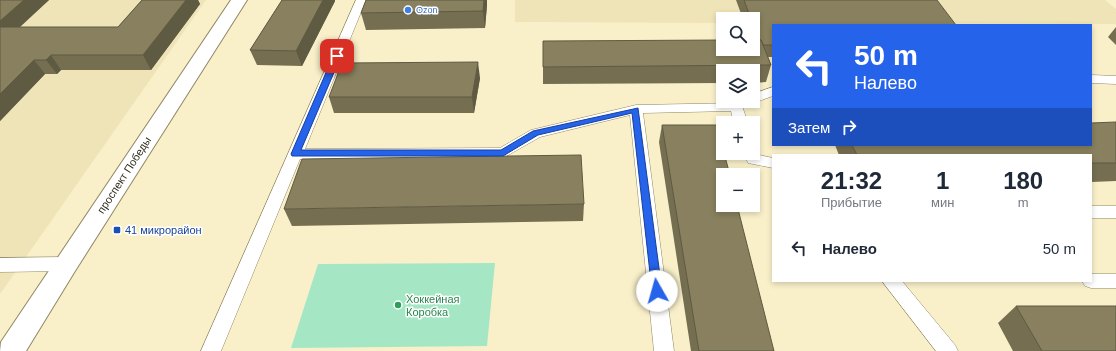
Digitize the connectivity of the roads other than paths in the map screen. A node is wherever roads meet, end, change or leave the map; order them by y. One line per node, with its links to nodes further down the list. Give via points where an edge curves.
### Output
1 (239, 0): 14 (main road, проспект Победы)
2 (361, 0): 9 (lane)
3 (1092, 79): 4 (lane)
4 (1116, 80)
5 (772, 91): 6 (lane)
6 (760, 96)
7 (716, 104): 8 (lane)
8 (636, 109): 9 (lane, via 536,133 503,153); 21 (lane)
9 (295, 154): 20 (lane)
10 (758, 160): 11 (lane)
11 (772, 163)
12 (1092, 212): 13 (lane)
13 (1116, 212)
14 (66, 264): 15 (lane); 19 (main road, проспект Победы)
15 (0, 265)
16 (1092, 280): 17 (lane)
17 (1116, 280)
18 (892, 282): 22 (lane)
19 (11, 351)
20 (211, 351)
21 (664, 351)
22 (948, 351)

